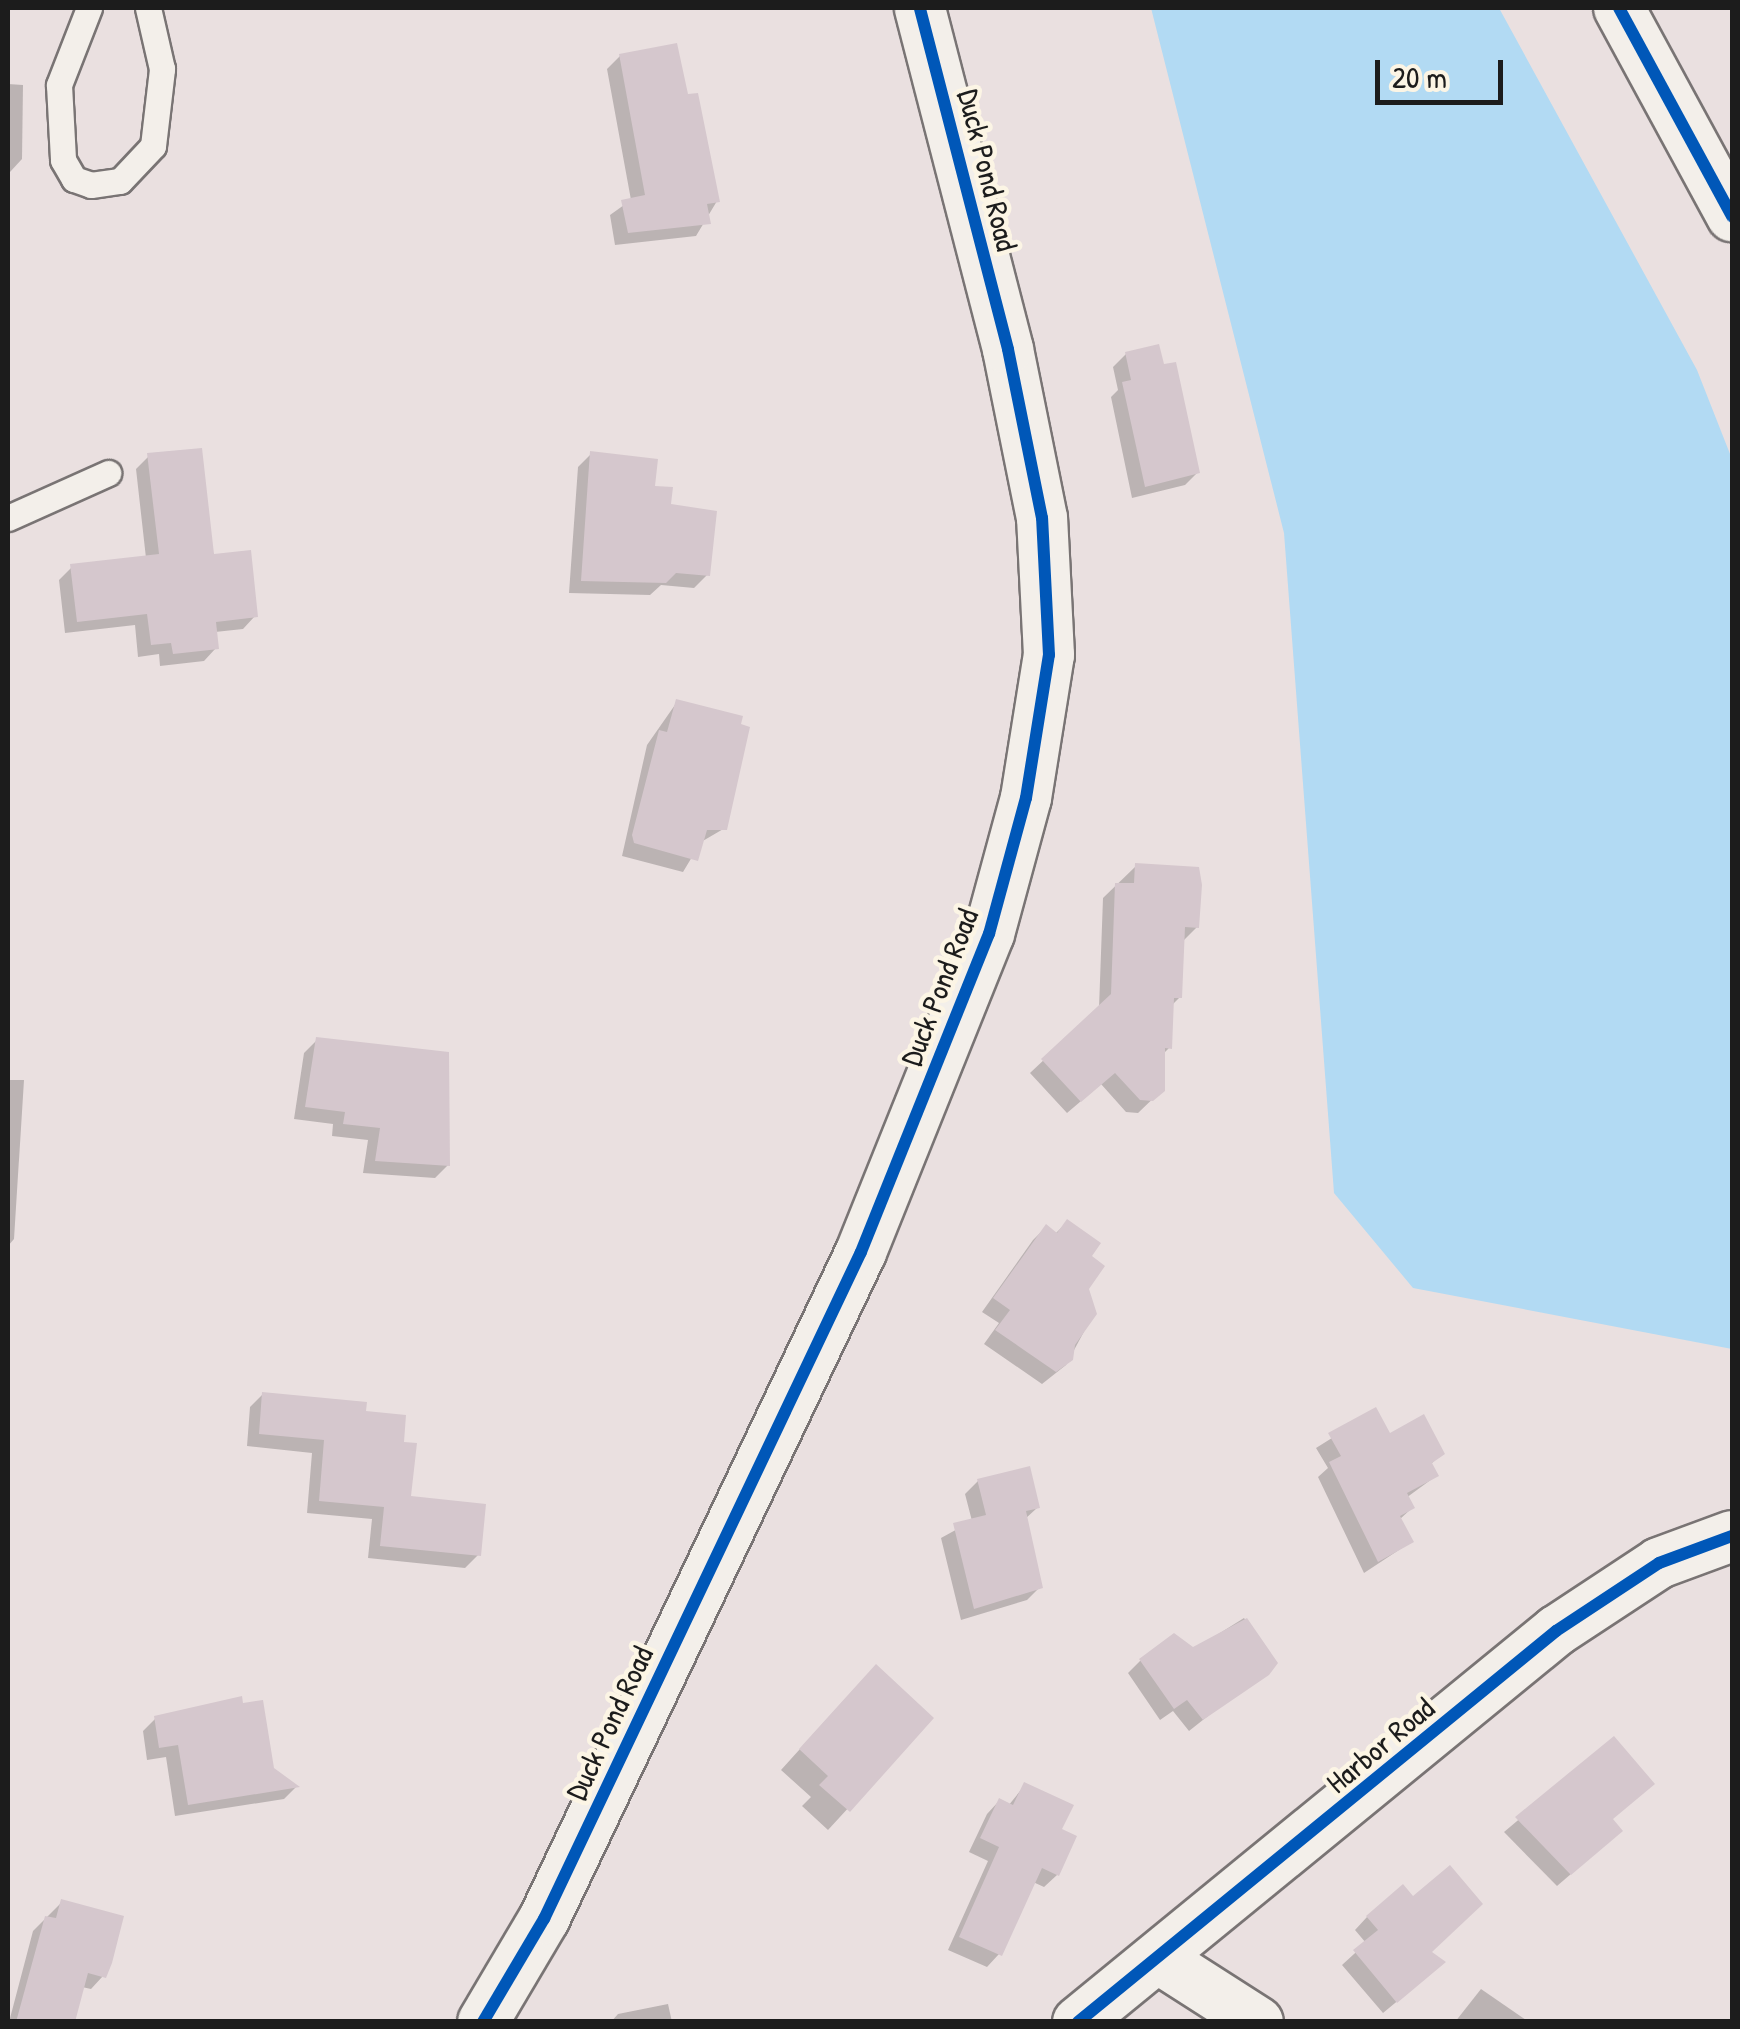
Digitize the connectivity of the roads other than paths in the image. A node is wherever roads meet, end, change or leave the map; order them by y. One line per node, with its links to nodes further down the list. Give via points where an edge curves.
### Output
1 (89, 8): 2 (lane, via 59,85 64,160 74,179 91,185 120,181 153,146 162,69)
2 (148, 8)
3 (920, 8): 10 (street, Duck Pond Road, via 1008,349 1042,518 1049,655 1026,798 989,934 862,1252 544,1919)
4 (1619, 8): 5 (street)
5 (1727, 196)
6 (108, 473): 7 (lane)
7 (8, 518)
8 (1732, 1536): 9 (street, Harbor Road, via 1659,1564 1556,1631)
9 (1161, 1960): 11 (street, Harbor Road); 12 (street)
10 (483, 2022)
11 (1078, 2022)
12 (1258, 2022)

